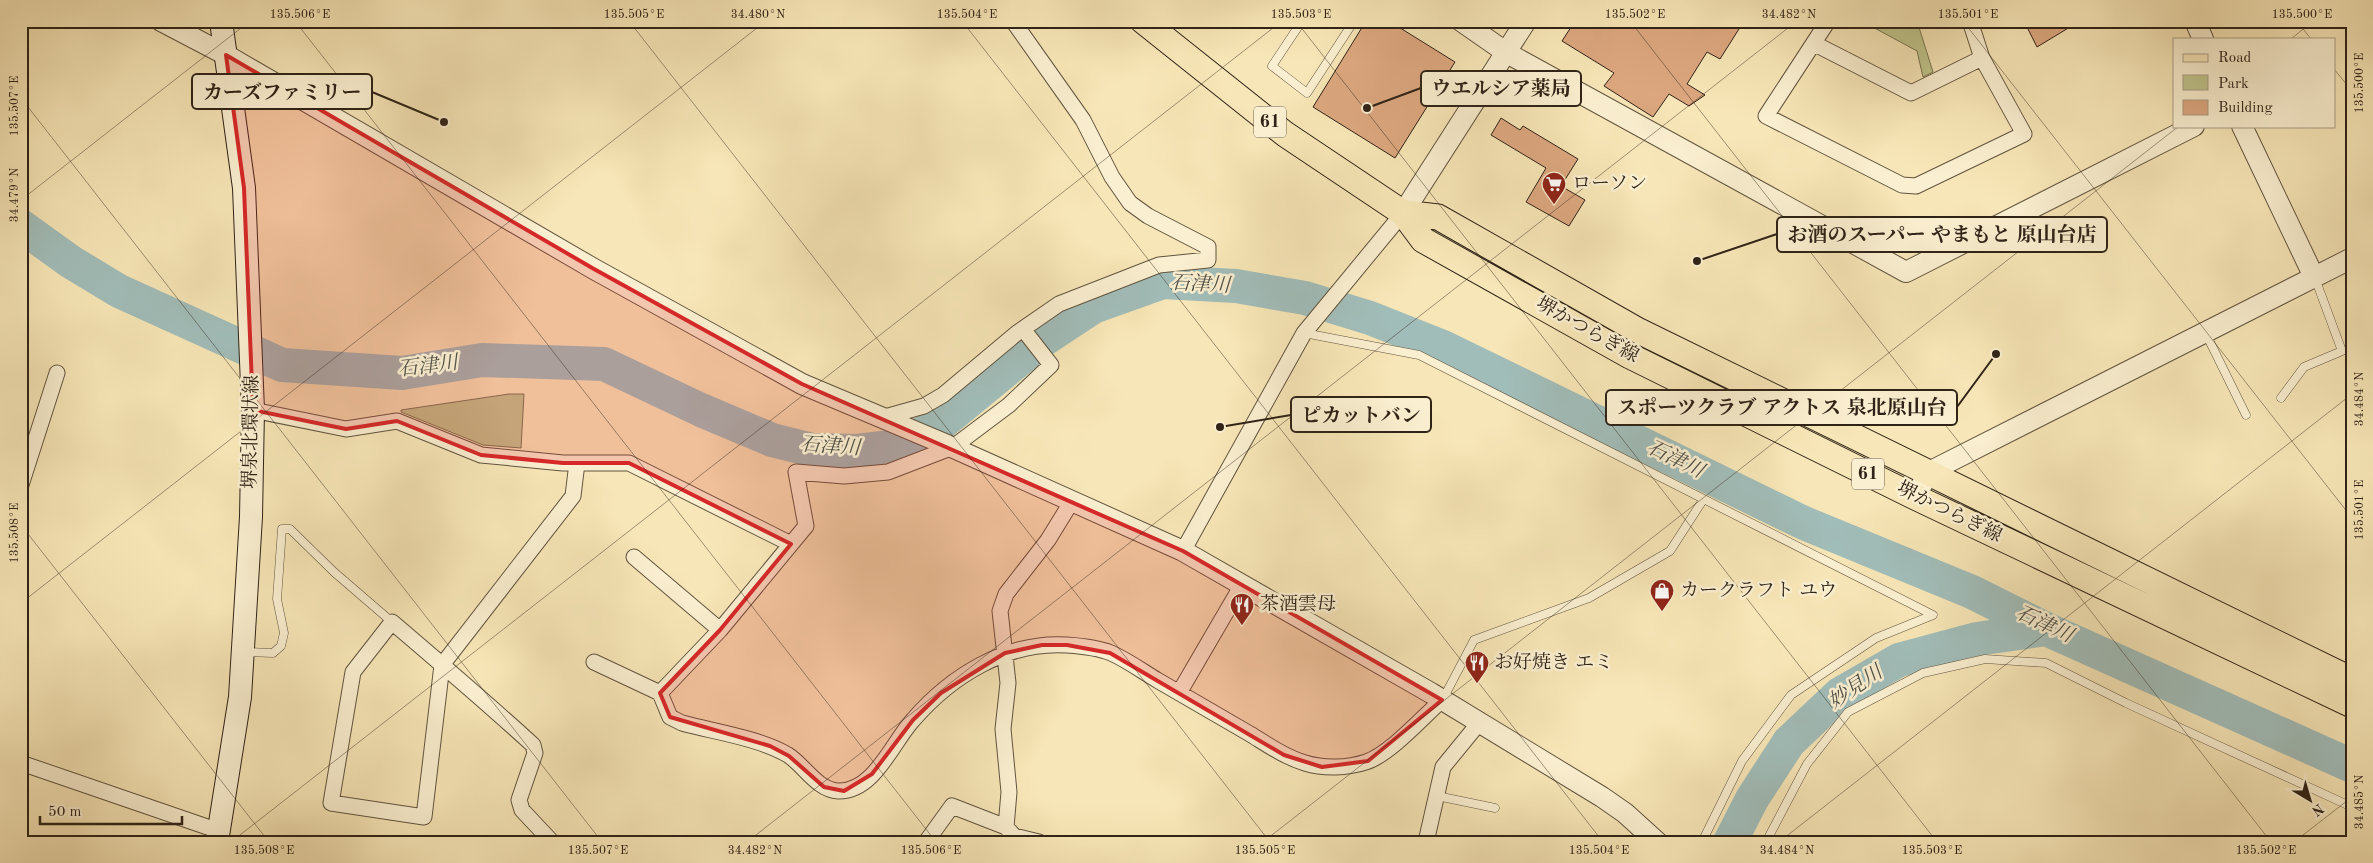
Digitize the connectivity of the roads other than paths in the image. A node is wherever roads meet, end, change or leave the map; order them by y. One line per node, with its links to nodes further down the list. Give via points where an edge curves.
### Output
1 (160, 21): 15 (street)
2 (220, 21): 15 (main road, 堺泉北環状線)
3 (1013, 21): 23 (street, via 1083,120 1112,177 1130,203 1208,247 1208,260 1158,265 1096,288 1058,304)
4 (1143, 21): 19 (main road, 堺かつらぎ線 / 61, via 1285,134)
5 (1302, 21): 6 (lane, via 1272,66 1307,93)
6 (1354, 21)
7 (1461, 21): 14 (street)
8 (1526, 21): 14 (street)
9 (1828, 21): 13 (street)
10 (1970, 21): 16 (street)
11 (2195, 21): 12 (street)
12 (2203, 38)
13 (1815, 44): 16 (street, via 1911,93); 16 (street, via 1766,116 1902,185 1916,186 2024,134)
14 (1507, 52): 17 (street, via 1906,272); 19 (street)
15 (226, 55): 27 (main road, 堺泉北環状線, via 244,188); 29 (street, via 594,269 802,384)
16 (1982, 58)
17 (2190, 128)
18 (2243, 128): 21 (street)
19 (1403, 213): 22 (street); 32 (main road, 堺かつらぎ線 / 61, via 1438,217 1639,331); 34 (main road, 堺かつらぎ線 / 61, via 1423,240 1630,356)
20 (2352, 258): 21 (street)
21 (2314, 276): 24 (street); 26 (lane, via 2342,351 2304,367)
22 (1309, 328): 35 (lane, via 1419,355); 38 (street)
23 (1023, 329): 29 (street, via 943,395 924,406); 30 (street, via 1051,365 1009,405)
24 (2206, 332): 28 (lane); 32 (street)
25 (57, 373): 33 (street)
26 (2281, 398)
27 (253, 410): 31 (street, via 346,429 397,421 481,455); 43 (main road, 堺泉北環状線, via 251,518)
28 (2246, 415)
29 (886, 418): 30 (street)
30 (950, 446): 36 (street); 37 (street, via 888,472 844,476 796,472 806,526)
31 (577, 463): 37 (street, via 629,463); 46 (street, via 573,496)
32 (1929, 472): 34 (street); 47 (main road, 堺かつらぎ線 / 61)
33 (21, 486)
34 (1915, 498): 51 (main road, 堺かつらぎ線 / 61)
35 (1703, 500): 50 (lane, via 1670,551 1589,598 1474,640); 64 (lane, via 1933,614 1876,638 1791,695 1742,761)
36 (1072, 501): 38 (street); 44 (street, via 1048,540 1006,594 1000,611)
37 (791, 544): 42 (street)
38 (1183, 551): 40 (street)
39 (634, 556): 42 (street)
40 (1242, 585): 49 (street); 50 (street)
41 (392, 622): 43 (lane, via 290,529 282,529 277,599 284,633 281,646 273,653); 46 (street); 46 (street, via 353,672 331,803 424,817)
42 (720, 630): 48 (street)
43 (242, 652): 58 (main road, 堺泉北環状線, via 240,697)
44 (1005, 652): 48 (street, via 940,693 913,720 872,774 859,785 844,791 824,787 789,756 770,746 670,717); 49 (street, via 1059,645 1095,649 1110,653); 57 (street, via 1008,683 1003,729 1009,792)
45 (594, 662): 48 (street)
46 (442, 665): 59 (street, via 533,745 535,753 519,800 522,810)
47 (2352, 680)
48 (660, 693)
49 (1179, 693): 50 (street, via 1284,755 1322,767 1347,767 1368,762)
50 (1442, 700): 52 (street)
51 (2352, 705)
52 (1479, 723): 54 (street, via 1444,767); 63 (street, via 1625,812)
53 (21, 763): 58 (street)
54 (1437, 796): 56 (lane); 62 (street)
55 (2352, 807): 65 (lane, via 2046,663 1985,659 1923,673 1848,712 1807,764)
56 (1495, 808)
57 (1006, 827): 60 (street, via 952,806); 61 (street, via 1014,836)
58 (218, 836)
59 (552, 842)
60 (926, 842)
61 (1039, 842)
62 (1426, 842)
63 (1657, 842)
64 (1702, 842)
65 (1766, 842)

